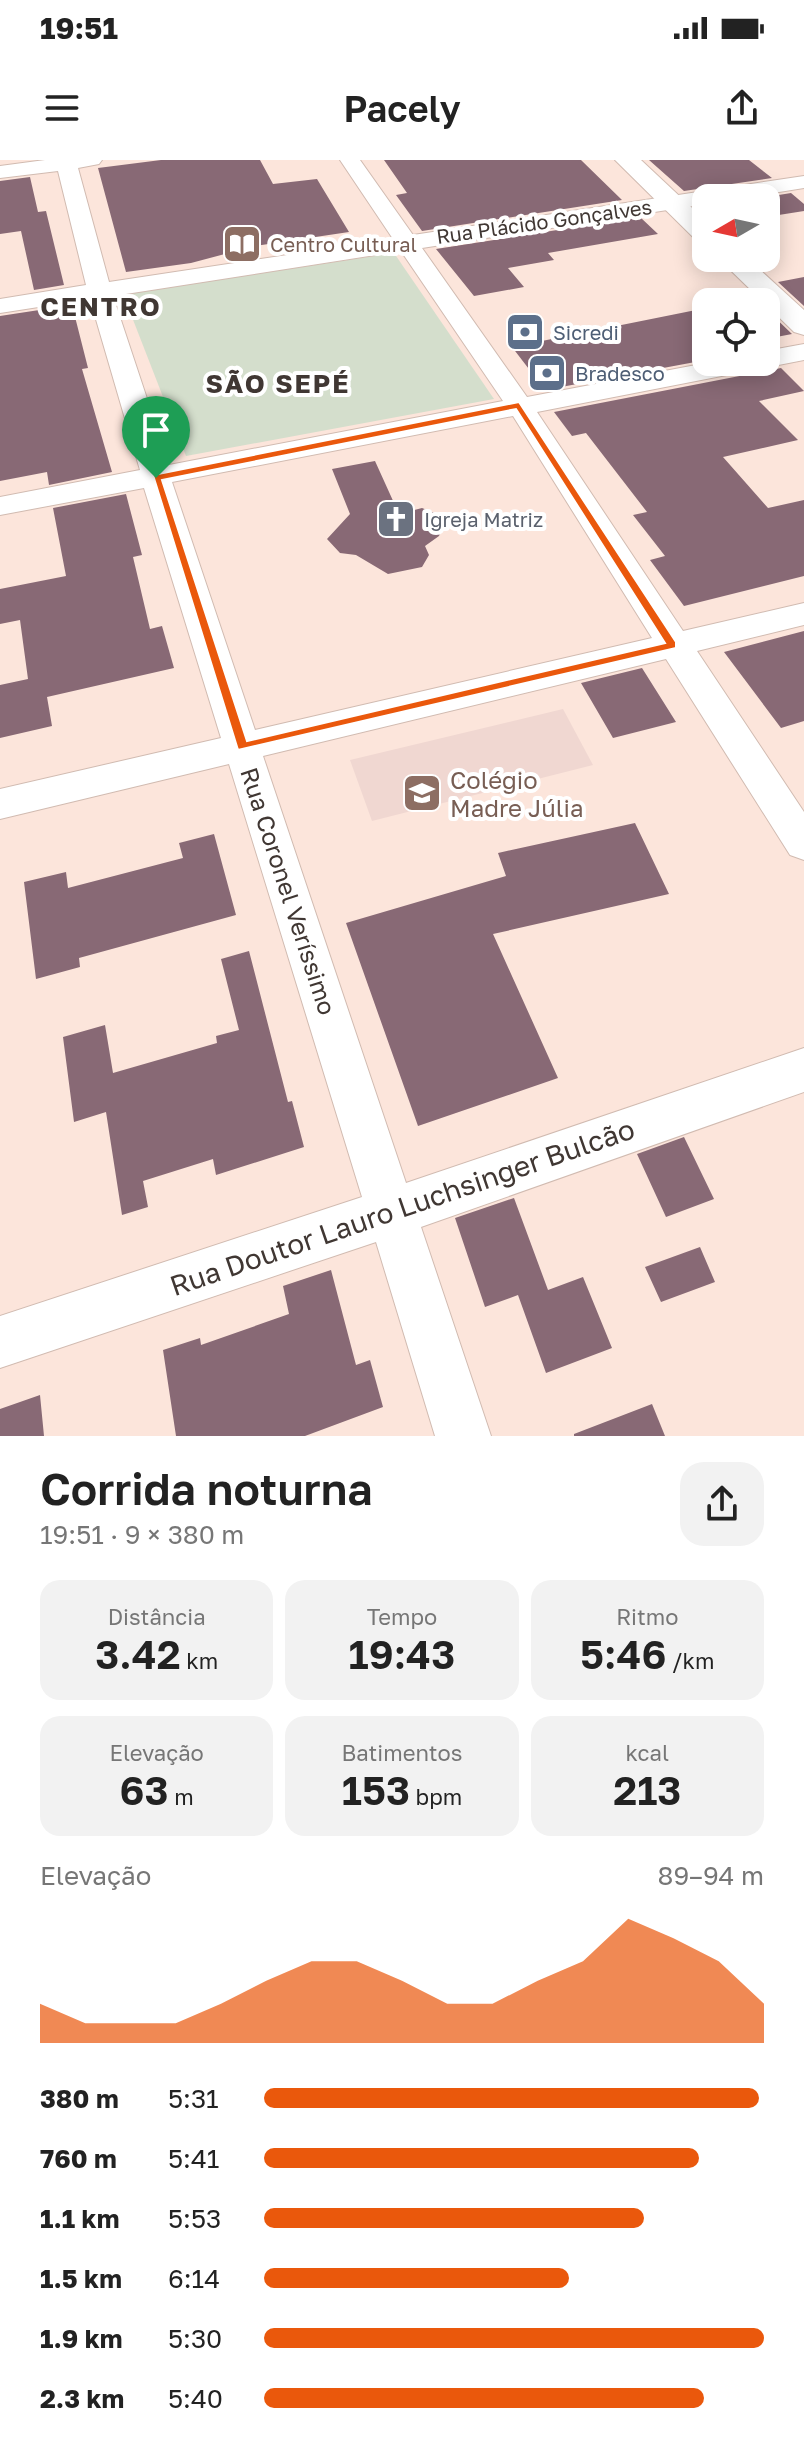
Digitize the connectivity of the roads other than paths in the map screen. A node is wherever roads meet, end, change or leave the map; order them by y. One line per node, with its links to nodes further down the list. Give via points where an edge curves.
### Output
1 (350, 160): 8 (street)
2 (627, 160): 6 (main road)
3 (75, 161): 4 (street); 10 (street, Rua Coronel Veríssimo)
4 (0, 172)
5 (804, 182): 6 (street, Rua Plácido Gonçalves)
6 (671, 202): 7 (main road); 8 (street, Rua Plácido Gonçalves)
7 (692, 222)
8 (405, 242): 10 (street, Rua Plácido Gonçalves); 16 (street)
9 (746, 272): 12 (main road)
10 (100, 290): 11 (street, Rua Plácido Gonçalves); 17 (street, Rua Coronel Veríssimo)
11 (0, 306)
12 (804, 326)
13 (804, 352): 14 (street)
14 (780, 356)
15 (692, 373): 16 (street)
16 (519, 405): 17 (street); 20 (street)
17 (156, 478): 18 (street); 21 (street, Rua Coronel Veríssimo)
18 (0, 506)
19 (804, 614): 20 (street)
20 (672, 645): 21 (street); 23 (street)
21 (243, 747): 22 (street); 25 (street, Rua Coronel Veríssimo)
22 (0, 804)
23 (804, 844)
24 (804, 1070): 25 (street, Rua Doutor Lauro Luchsinger Bulcão)
25 (392, 1212): 26 (street, Rua Doutor Lauro Luchsinger Bulcão); 27 (street, Rua Coronel Veríssimo)
26 (0, 1342)
27 (463, 1436)

